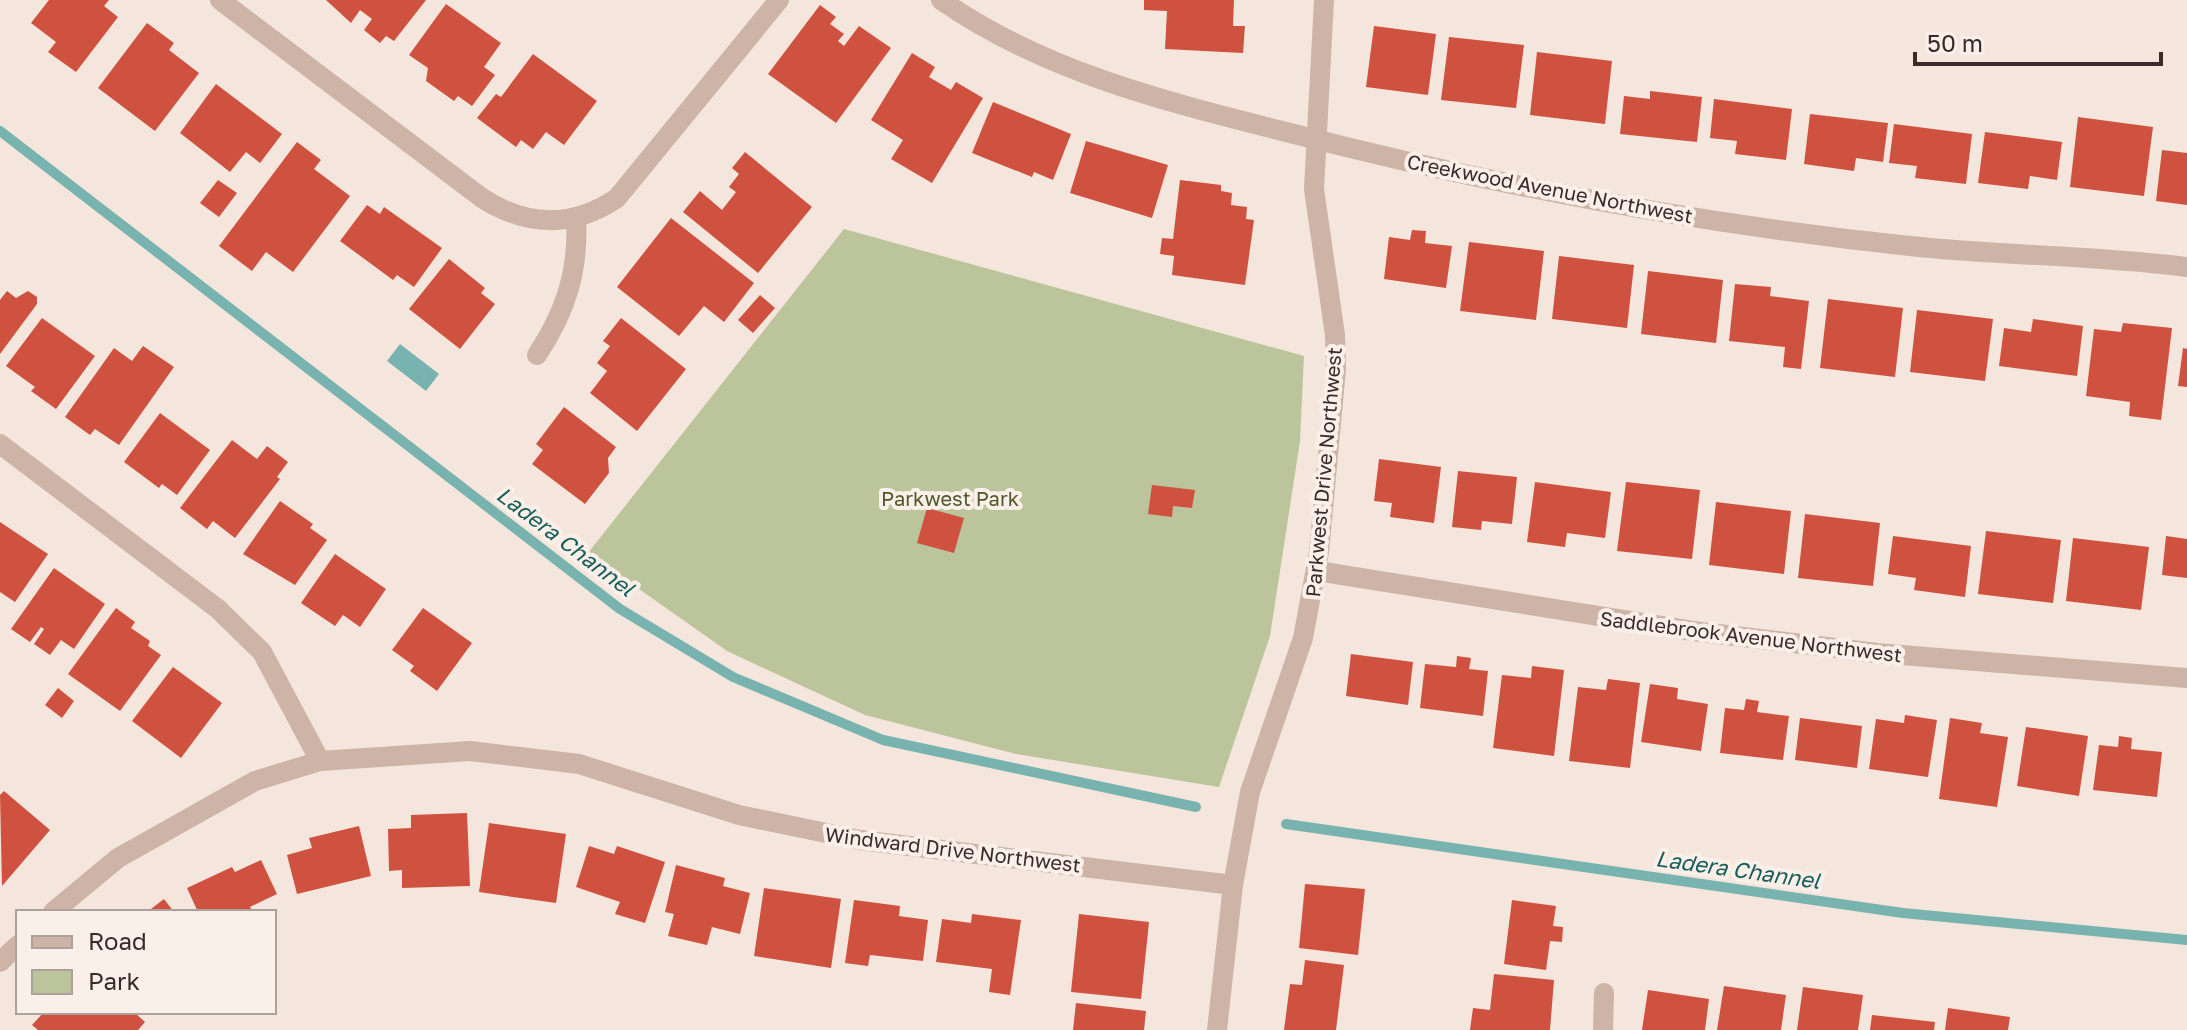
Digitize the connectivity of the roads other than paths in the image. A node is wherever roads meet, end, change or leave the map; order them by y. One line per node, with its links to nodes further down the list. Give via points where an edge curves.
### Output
1 (220, 0): 6 (street, via 482,198 521,218)
2 (779, 0): 6 (street, via 631,184 601,209)
3 (941, 0): 5 (street, Creekwood Avenue Northwest, via 1078,72)
4 (1324, 0): 5 (street, Parkwest Drive Northwest)
5 (1315, 139): 7 (street, Creekwood Avenue Northwest, via 1581,198 1839,238); 10 (street, Parkwest Drive Northwest, via 1317,223 1336,369)
6 (570, 220): 8 (street, via 578,251 570,292)
7 (2187, 267)
8 (537, 355)
9 (0, 444): 12 (street, via 218,609 251,641 262,652)
10 (1317, 571): 11 (street, Saddlebrook Avenue Northwest, via 1693,631 1877,653); 13 (street, Parkwest Drive Northwest, via 1303,638 1255,772)
11 (2187, 678)
12 (320, 761): 13 (street, Windward Drive Northwest, via 470,751 579,764 739,815 860,840); 14 (street, Windward Drive Northwest, via 255,781 118,858)
13 (1233, 885): 18 (street, Parkwest Drive Northwest)
14 (55, 910)
15 (16, 947): 16 (street)
16 (0, 962)
17 (1604, 993): 19 (street)
18 (1217, 1030)
19 (1603, 1030)

